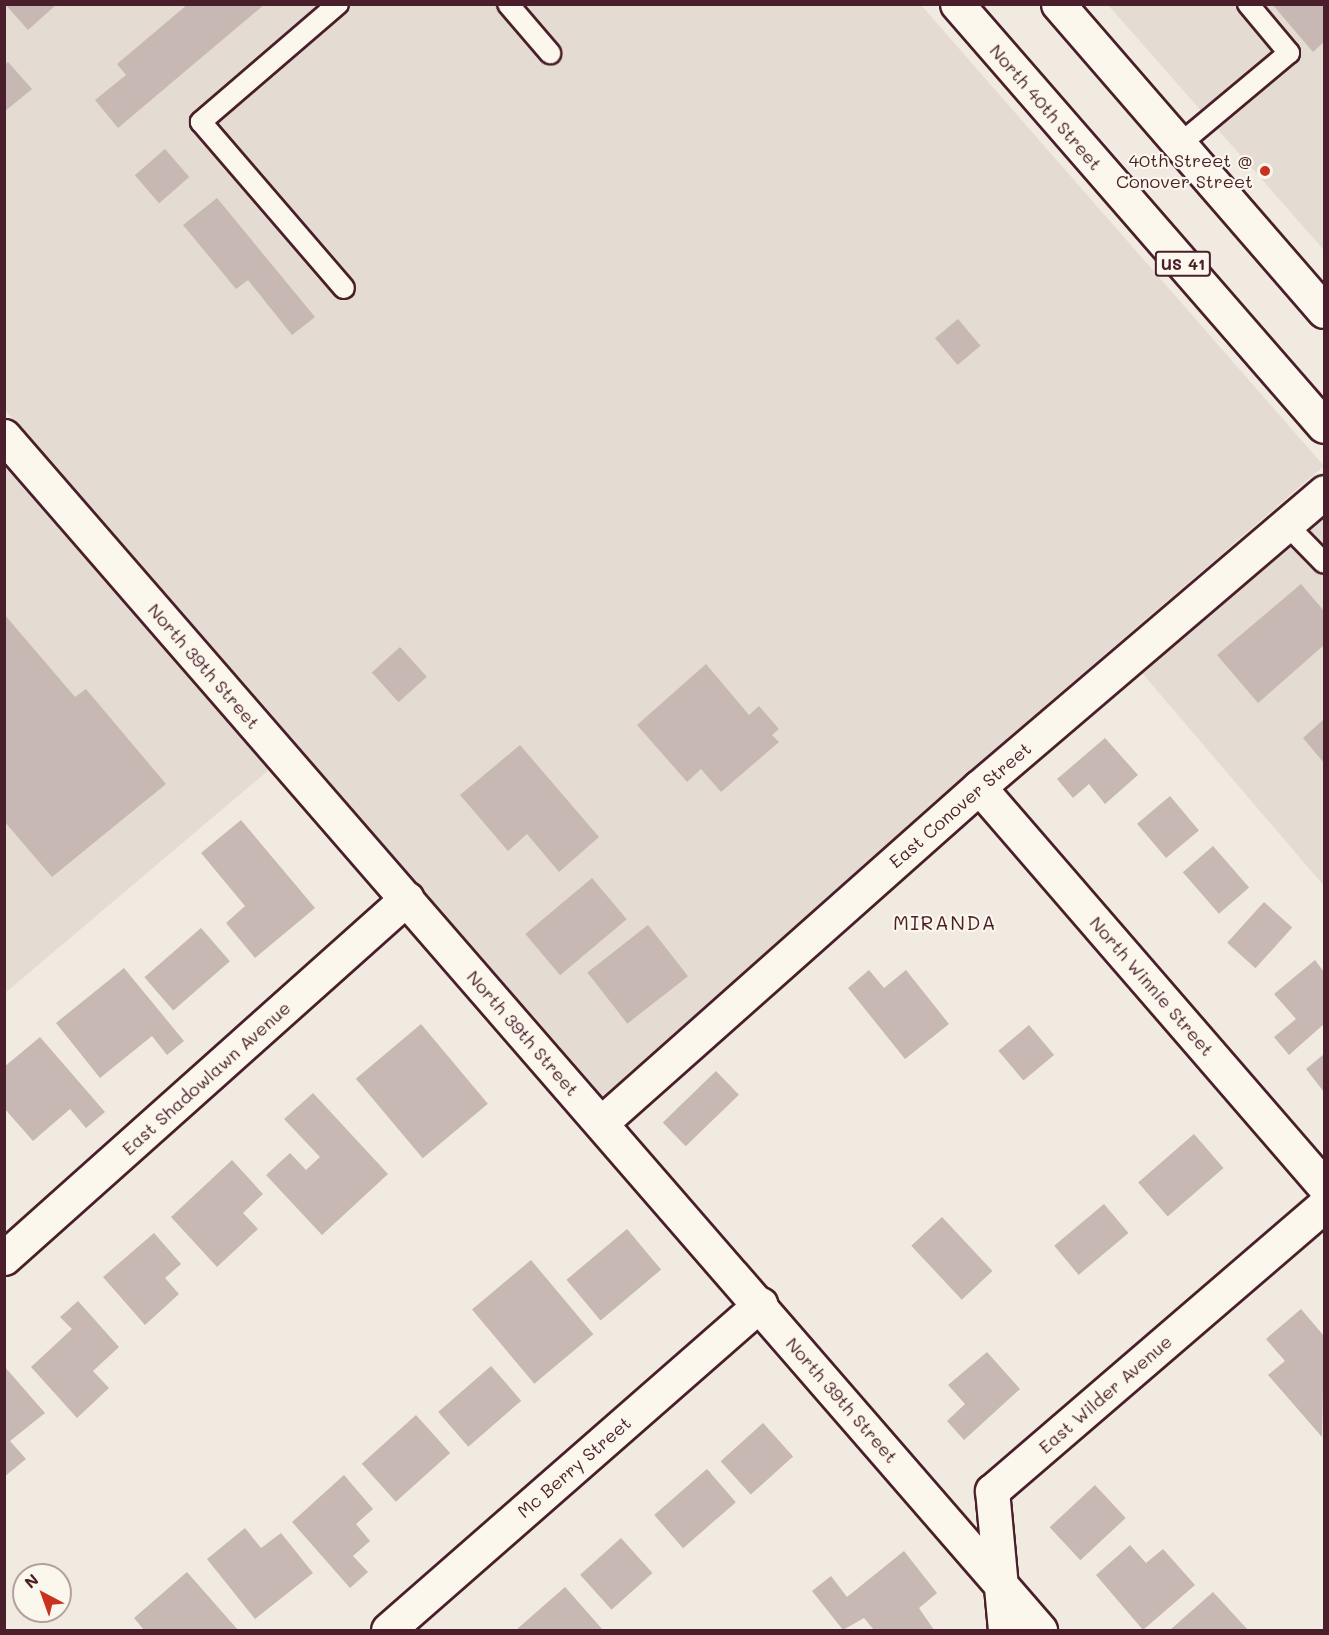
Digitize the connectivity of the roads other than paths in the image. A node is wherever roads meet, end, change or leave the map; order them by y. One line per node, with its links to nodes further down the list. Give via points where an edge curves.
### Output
1 (338, 4): 8 (lane, via 201,122)
2 (508, 4): 6 (lane)
3 (957, 4): 10 (street, North 40th Street / US 41)
4 (1058, 4): 7 (street)
5 (1248, 4): 7 (lane, via 1289,52)
6 (550, 53)
7 (1180, 144): 9 (street)
8 (344, 288)
9 (1324, 311)
10 (1324, 426)
11 (4, 436): 16 (street, North 39th Street)
12 (1324, 492): 13 (street, East Conover Street)
13 (1286, 524): 14 (lane); 15 (street, East Conover Street)
14 (1324, 563)
15 (979, 787): 17 (street, East Conover Street); 18 (street, North Winnie Street)
16 (406, 898): 17 (street, North 39th Street); 20 (street, East Shadowlawn Avenue)
17 (601, 1123): 21 (street, North 39th Street)
18 (1324, 1186)
19 (1324, 1205): 22 (street, East Wilder Avenue, via 992,1491)
20 (4, 1258)
21 (760, 1304): 22 (street, North 39th Street); 23 (street, Mc Berry Street)
22 (1004, 1589): 24 (street, East Wilder Avenue); 25 (street, North 39th Street)
23 (388, 1630)
24 (1005, 1630)
25 (1040, 1630)

